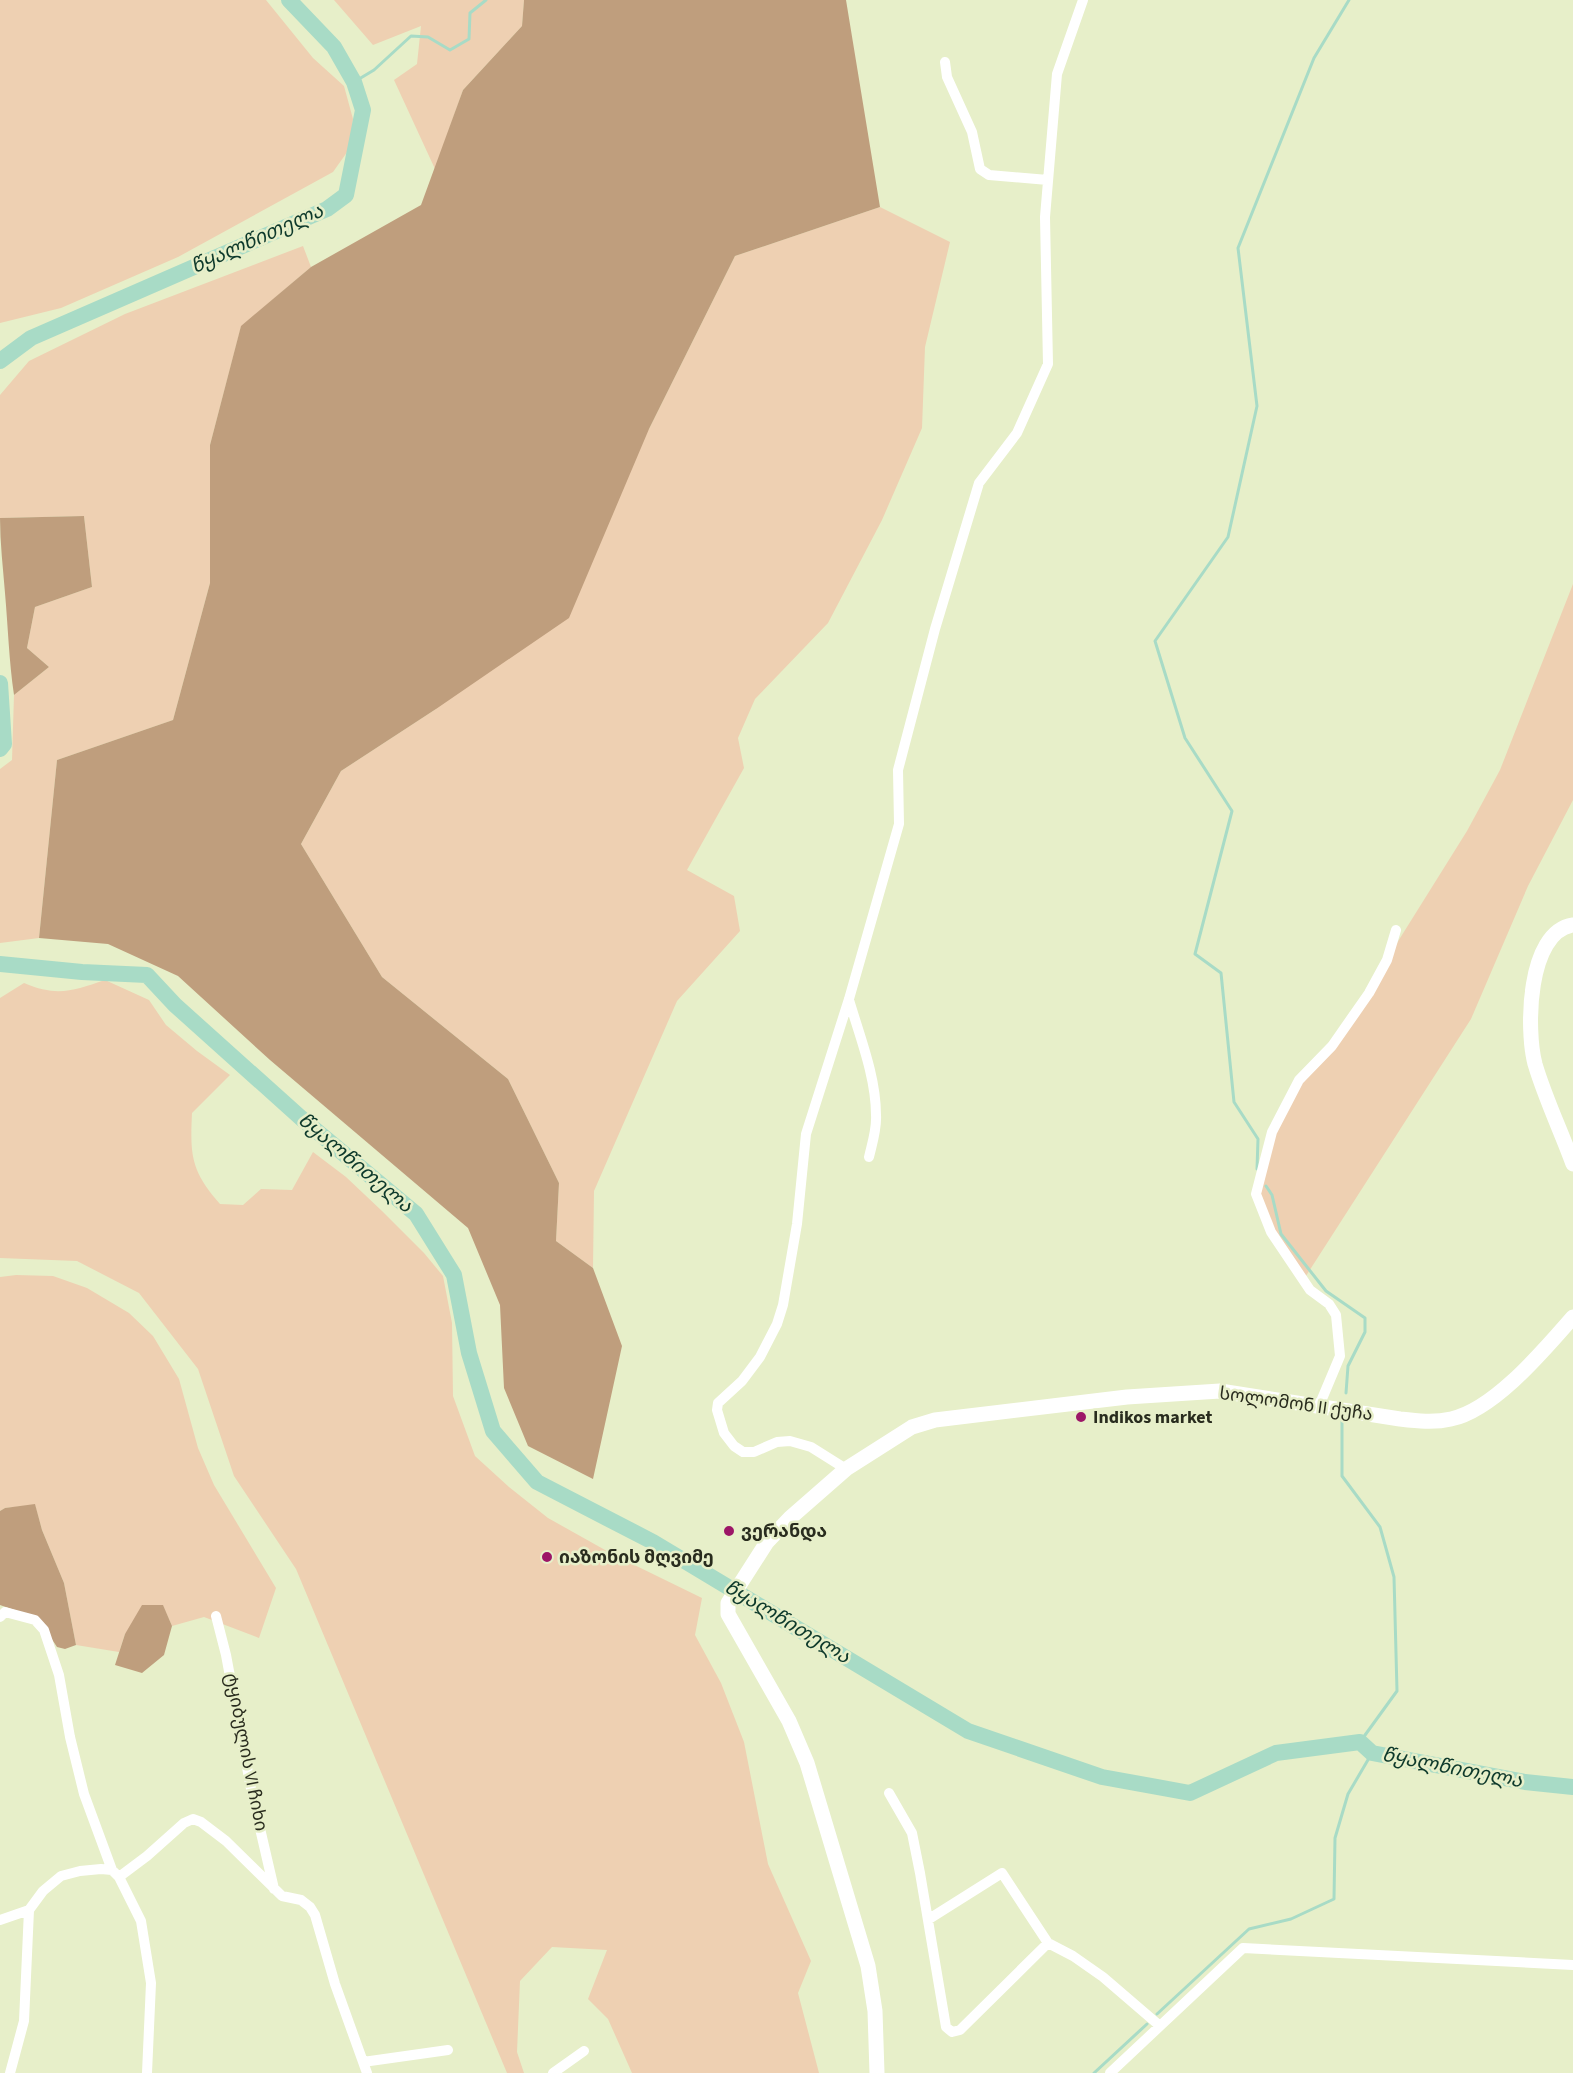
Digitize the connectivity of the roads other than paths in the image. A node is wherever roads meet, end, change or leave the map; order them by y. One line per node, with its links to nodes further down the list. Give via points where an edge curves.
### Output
1 (1083, 0): 3 (street, via 1057,74)
2 (945, 62): 3 (street, via 947,77 972,132 980,169 989,175)
3 (1048, 180): 6 (street, via 1048,364 1017,433 979,483 898,770 899,824)
4 (1573, 925): 8 (main road, via 1556,932 1545,945 1536,968 1531,1019 1535,1063)
5 (1396, 930): 10 (street, via 1387,960 1369,993 1332,1046 1299,1080 1272,1132 1256,1194 1271,1232 1310,1290 1329,1304 1336,1315 1340,1356)
6 (849, 999): 7 (street, via 875,1100 876,1125); 11 (street, via 806,1134 797,1224 780,1314 756,1363 718,1403 717,1410 724,1433 743,1452 790,1441 811,1447)
7 (869, 1157)
8 (1573, 1164)
9 (1573, 1317): 10 (main road, სოლომონ II ქუჩა, via 1533,1363 1481,1407 1452,1419 1428,1422)
10 (1319, 1406): 11 (main road, სოლომონ II ქუჩა, via 1220,1391 1127,1397 935,1420 912,1427)
11 (846, 1469): 29 (main road, სოლომონ II ქუჩა, via 767,1542 728,1603 729,1619 784,1710 807,1763 868,1966 875,2011)
12 (216, 1616): 16 (street, ტყიბულის VI ჩიხი)
13 (0, 1617): 15 (street, via 5,1612 35,1620 44,1630 59,1675 84,1794)
14 (888, 1793): 18 (street, via 912,1833)
15 (116, 1874): 16 (street, via 147,1857 184,1822 193,1819 226,1841); 17 (street, via 101,1869 61,1876); 27 (street, via 141,1921 151,1983)
16 (274, 1889): 25 (street, via 282,1896 301,1900 315,1915)
17 (29, 1910): 19 (street); 26 (street, via 24,2021)
18 (929, 1919): 20 (street, via 1002,1874); 20 (street, via 946,2027 952,2032 960,2030)
19 (0, 1920)
20 (1048, 1943): 22 (street, via 1103,1977)
21 (1573, 1965): 22 (street, via 1243,1948)
22 (1160, 2026): 30 (street)
23 (448, 2050): 25 (street)
24 (584, 2051): 28 (street)
25 (365, 2068)
26 (10, 2073)
27 (147, 2073)
28 (553, 2073)
29 (877, 2073)
30 (1110, 2073)

